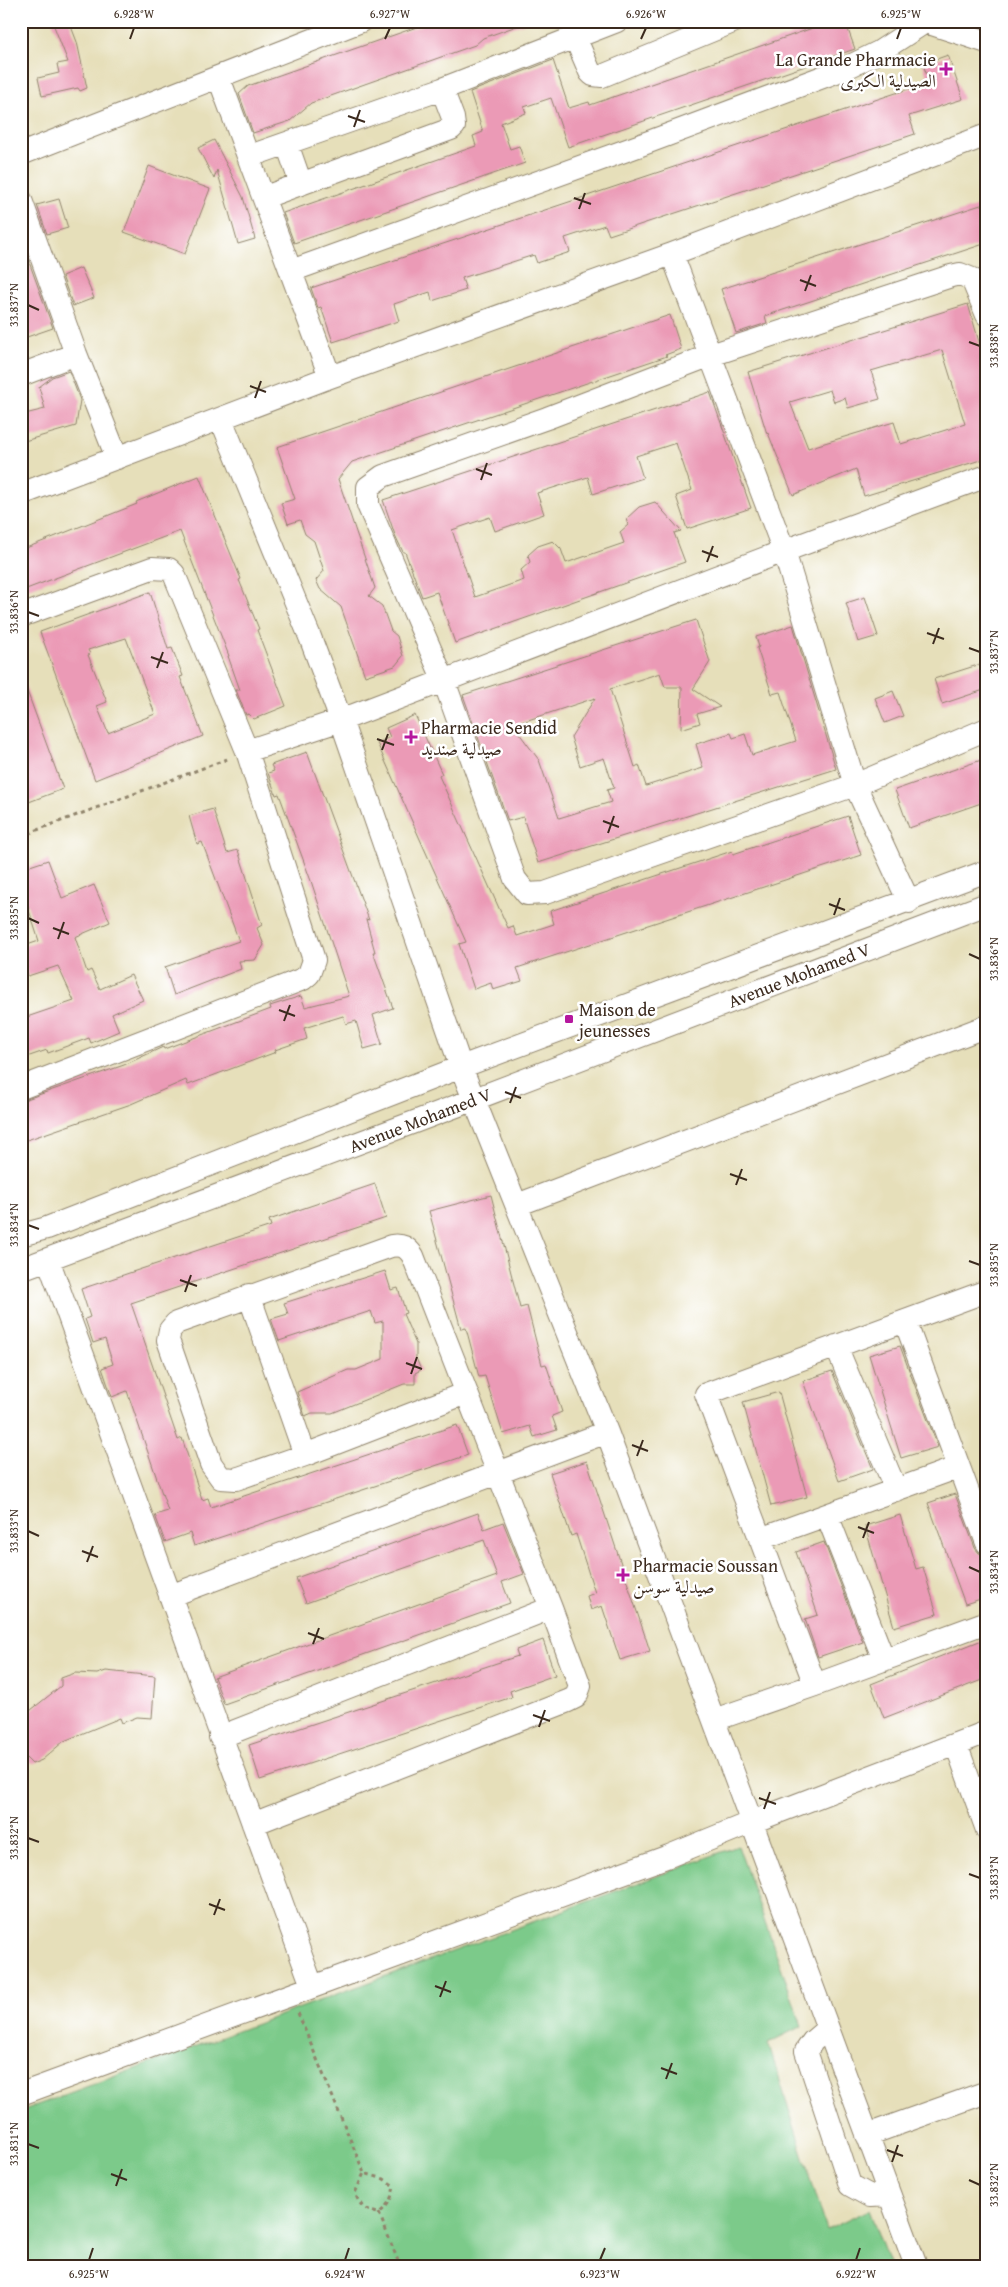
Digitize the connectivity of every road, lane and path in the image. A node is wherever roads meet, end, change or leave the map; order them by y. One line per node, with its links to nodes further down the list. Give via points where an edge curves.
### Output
1 (362, 21): 7 (street)
2 (617, 21): 5 (street)
3 (735, 21): 5 (street, via 602,76 590,72)
4 (924, 22): 6 (street); 17 (street, via 879,52 844,69)
5 (575, 37): 8 (street)
6 (987, 42)
7 (220, 78): 11 (street); 12 (street)
8 (442, 89): 10 (street); 13 (street, via 453,118 451,129)
9 (987, 135): 16 (street)
10 (287, 144): 12 (street); 13 (street)
11 (21, 154)
12 (250, 156): 14 (street)
13 (301, 184): 14 (street)
14 (265, 197): 17 (street)
15 (21, 200): 19 (street)
16 (672, 254): 20 (street); 22 (street)
17 (292, 271): 22 (street)
18 (987, 315): 20 (street, via 972,279 960,274)
19 (76, 354): 21 (street); 24 (street)
20 (710, 355): 27 (street); 29 (street, via 547,418 383,476 368,487 368,505)
21 (21, 375)
22 (330, 377): 23 (street)
23 (221, 418): 24 (street); 30 (street)
24 (117, 458): 26 (street)
25 (987, 476): 27 (street)
26 (21, 494)
27 (784, 551): 29 (street); 33 (street)
28 (21, 616): 32 (street, via 152,568 169,569 178,581)
29 (444, 681): 30 (street); 33 (street, via 515,879 527,894 545,893)
30 (341, 720): 32 (street); 39 (street)
31 (987, 729): 33 (street)
32 (246, 751): 34 (path); 40 (street, via 313,952 313,968 309,974)
33 (855, 784): 36 (street)
34 (21, 836)
35 (987, 871): 36 (street, Avenue Mohamed V)
36 (909, 902): 39 (street, Avenue Mohamed V)
37 (987, 904): 41 (street, Avenue Mohamed V)
38 (987, 1026): 42 (street)
39 (461, 1068): 41 (street); 43 (street, Avenue Mohamed V)
40 (21, 1088)
41 (474, 1100): 42 (street); 44 (street, Avenue Mohamed V)
42 (517, 1204): 51 (street)
43 (21, 1235)
44 (48, 1259): 45 (street, Avenue Mohamed V); 59 (street)
45 (21, 1269)
46 (987, 1291): 48 (street)
47 (250, 1296): 50 (street, via 391,1246 404,1246 412,1256); 52 (street); 52 (street, via 176,1323 168,1340 211,1464 221,1478 236,1478)
48 (905, 1321): 49 (street); 53 (street)
49 (836, 1346): 55 (street); 57 (street, via 706,1394)
50 (466, 1393): 52 (street); 54 (street)
51 (607, 1432): 54 (street); 64 (street)
52 (305, 1455)
53 (959, 1467): 55 (street); 58 (street)
54 (497, 1472): 59 (street); 60 (street)
55 (896, 1490): 56 (street)
56 (828, 1515): 57 (street); 62 (street)
57 (760, 1539): 63 (street)
58 (987, 1544)
59 (170, 1596): 66 (street)
60 (552, 1608): 66 (street); 69 (street, via 580,1686 576,1697)
61 (987, 1622): 62 (street)
62 (884, 1660): 63 (street)
63 (816, 1685): 64 (street)
64 (714, 1720): 68 (street)
65 (987, 1732): 67 (street)
66 (220, 1737): 69 (street)
67 (956, 1744): 68 (street); 70 (street)
68 (752, 1822): 71 (street, via 669,1856); 73 (street)
69 (253, 1824): 71 (street)
70 (987, 1830)
71 (312, 1986): 72 (street)
72 (290, 1994): 75 (street); 77 (path)
73 (827, 2029): 76 (street); 78 (street, via 812,2041 806,2051 850,2185 870,2196)
74 (987, 2092): 76 (street)
75 (21, 2094)
76 (867, 2135): 78 (street)
77 (364, 2173): 79 (path, via 355,2193 359,2204 369,2212); 79 (path, via 394,2186 393,2196)
78 (889, 2195): 81 (street)
79 (379, 2213): 80 (path)
80 (400, 2266)
81 (916, 2266)

